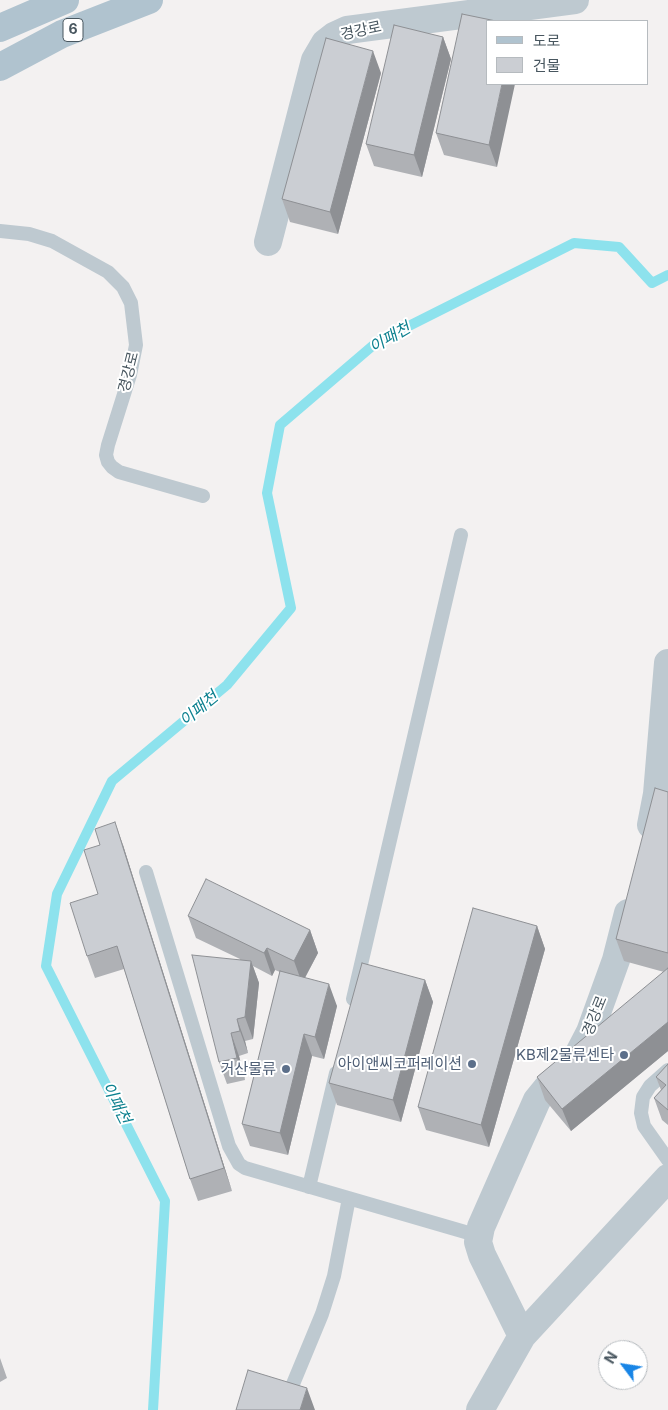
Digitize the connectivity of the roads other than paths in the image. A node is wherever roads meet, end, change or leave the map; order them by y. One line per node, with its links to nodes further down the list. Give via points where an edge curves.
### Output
1 (66, 0): 4 (main road, 6)
2 (149, 0): 5 (main road, 6, via 62,34)
3 (575, 0): 7 (street, 경강로, via 347,30 325,43 315,60)
4 (0, 28)
5 (0, 67)
6 (0, 231): 8 (lane, 경강로, via 29,234 52,241 108,272 123,287 132,303 136,345 108,445 108,462 119,472)
7 (268, 242)
8 (203, 496)
9 (461, 535): 14 (lane)
10 (668, 663): 11 (street, via 657,794)
11 (645, 851)
12 (146, 872): 19 (lane, via 235,1159 245,1168)
13 (635, 887): 21 (street, 경강로, via 616,960 590,1032 577,1057 537,1100)
14 (350, 1012)
15 (339, 1060): 19 (lane)
16 (668, 1070): 17 (lane, via 650,1086 643,1098 641,1114 644,1126)
17 (668, 1160)
18 (668, 1178): 22 (street)
19 (309, 1187): 20 (lane)
20 (349, 1198): 21 (lane); 23 (lane, via 334,1276)
21 (479, 1236): 22 (street, via 482,1255)
22 (522, 1336): 24 (street)
23 (293, 1384)
24 (480, 1410)

